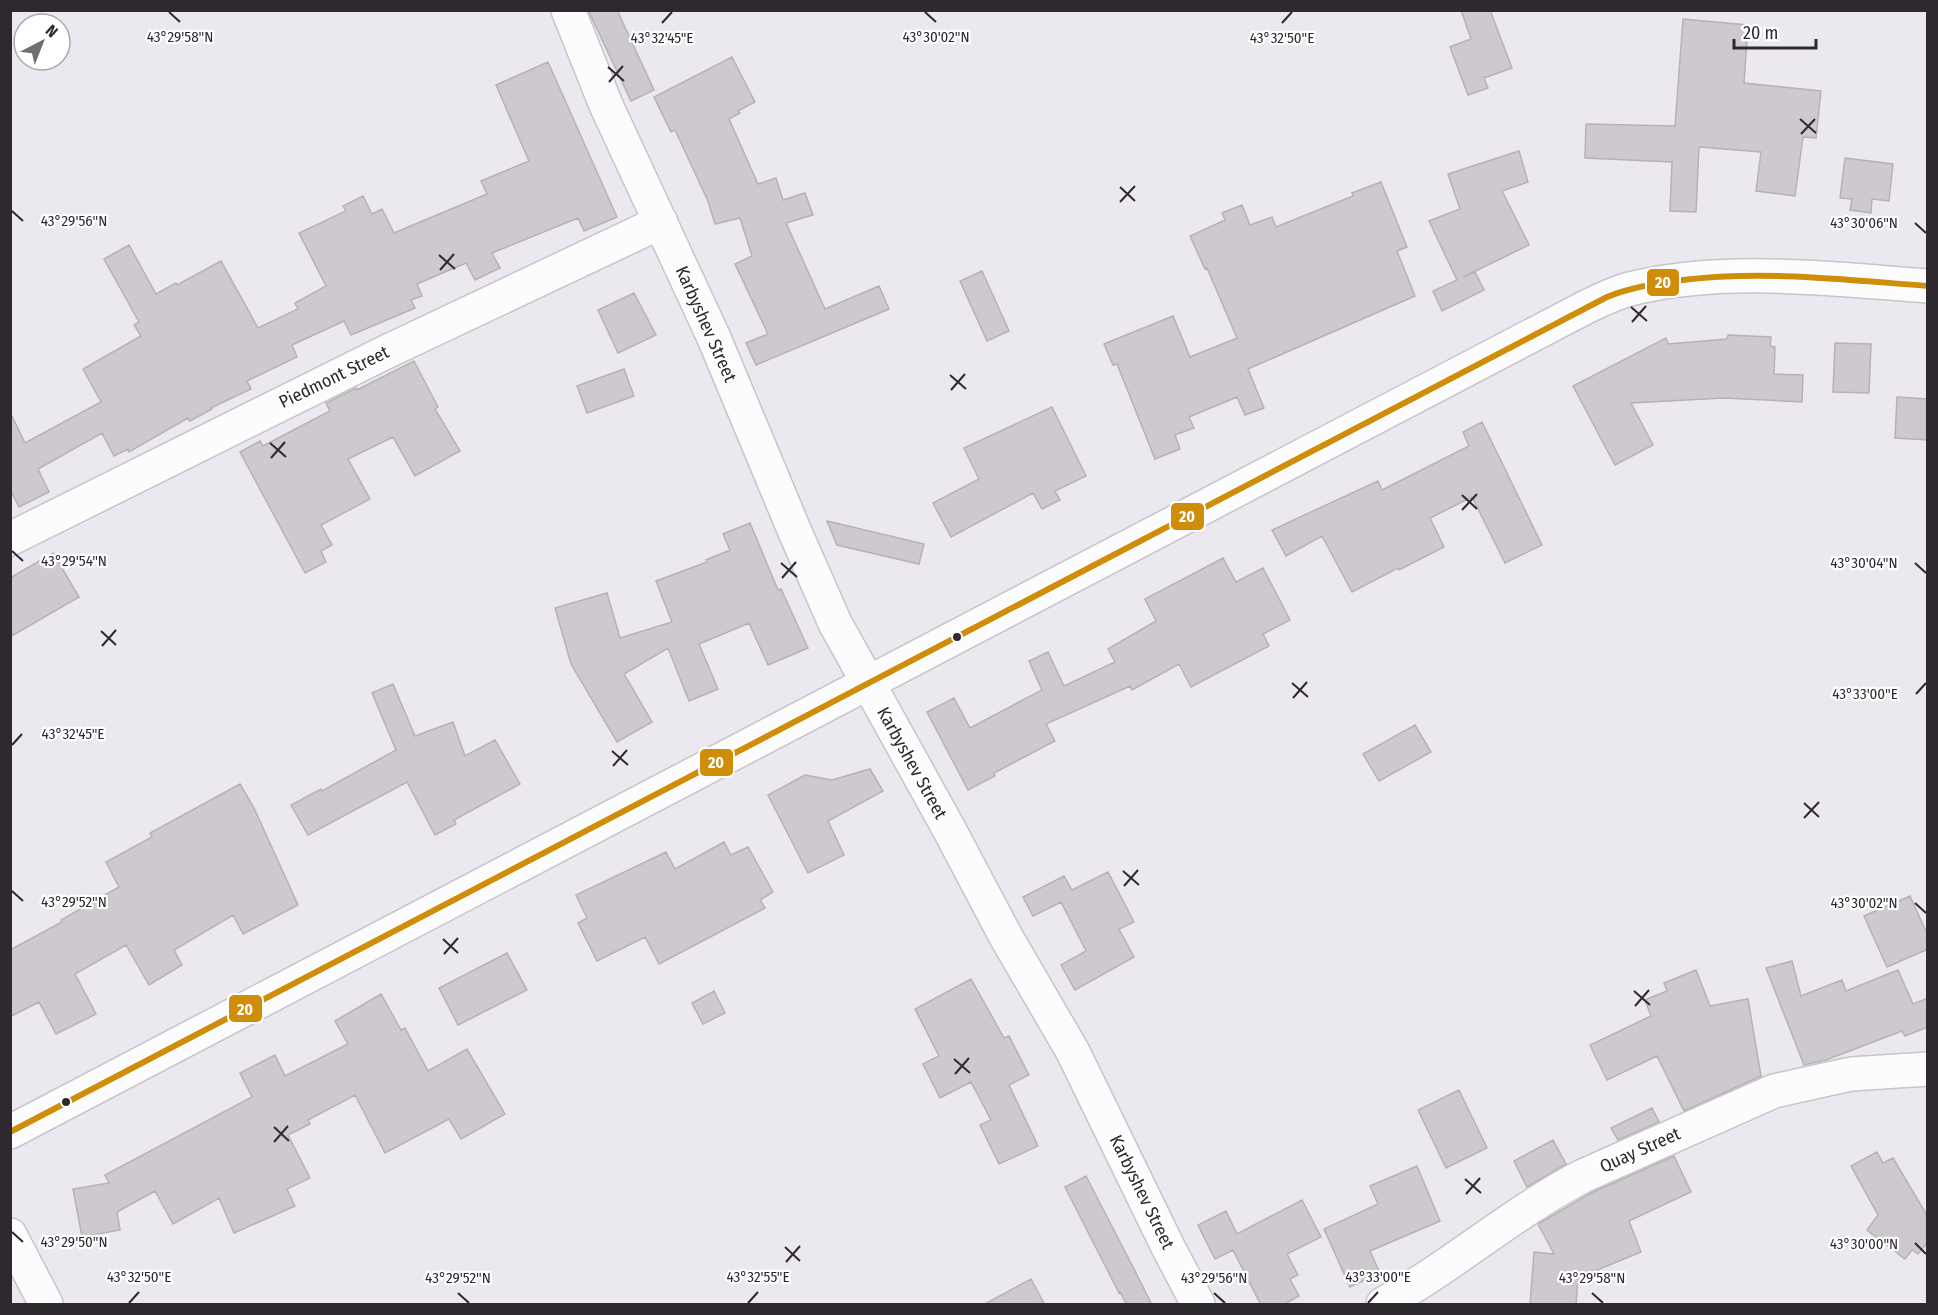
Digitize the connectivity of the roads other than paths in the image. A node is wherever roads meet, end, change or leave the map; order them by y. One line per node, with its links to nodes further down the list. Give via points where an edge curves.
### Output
1 (568, 10): 2 (street, Karbyshev Street, via 606,105)
2 (661, 222): 4 (street, Piedmont Street, via 386,352); 5 (street, Karbyshev Street, via 831,613)
3 (1928, 286): 5 (street, via 1745,276 1696,277 1624,290)
4 (10, 539)
5 (868, 684): 7 (street); 10 (street, Karbyshev Street, via 1073,1052)
6 (1928, 1069): 11 (street, Quay Street, via 1851,1074 1774,1091 1554,1191)
7 (10, 1132)
8 (10, 1235): 9 (street)
9 (46, 1305)
10 (1198, 1305)
11 (1383, 1305)

